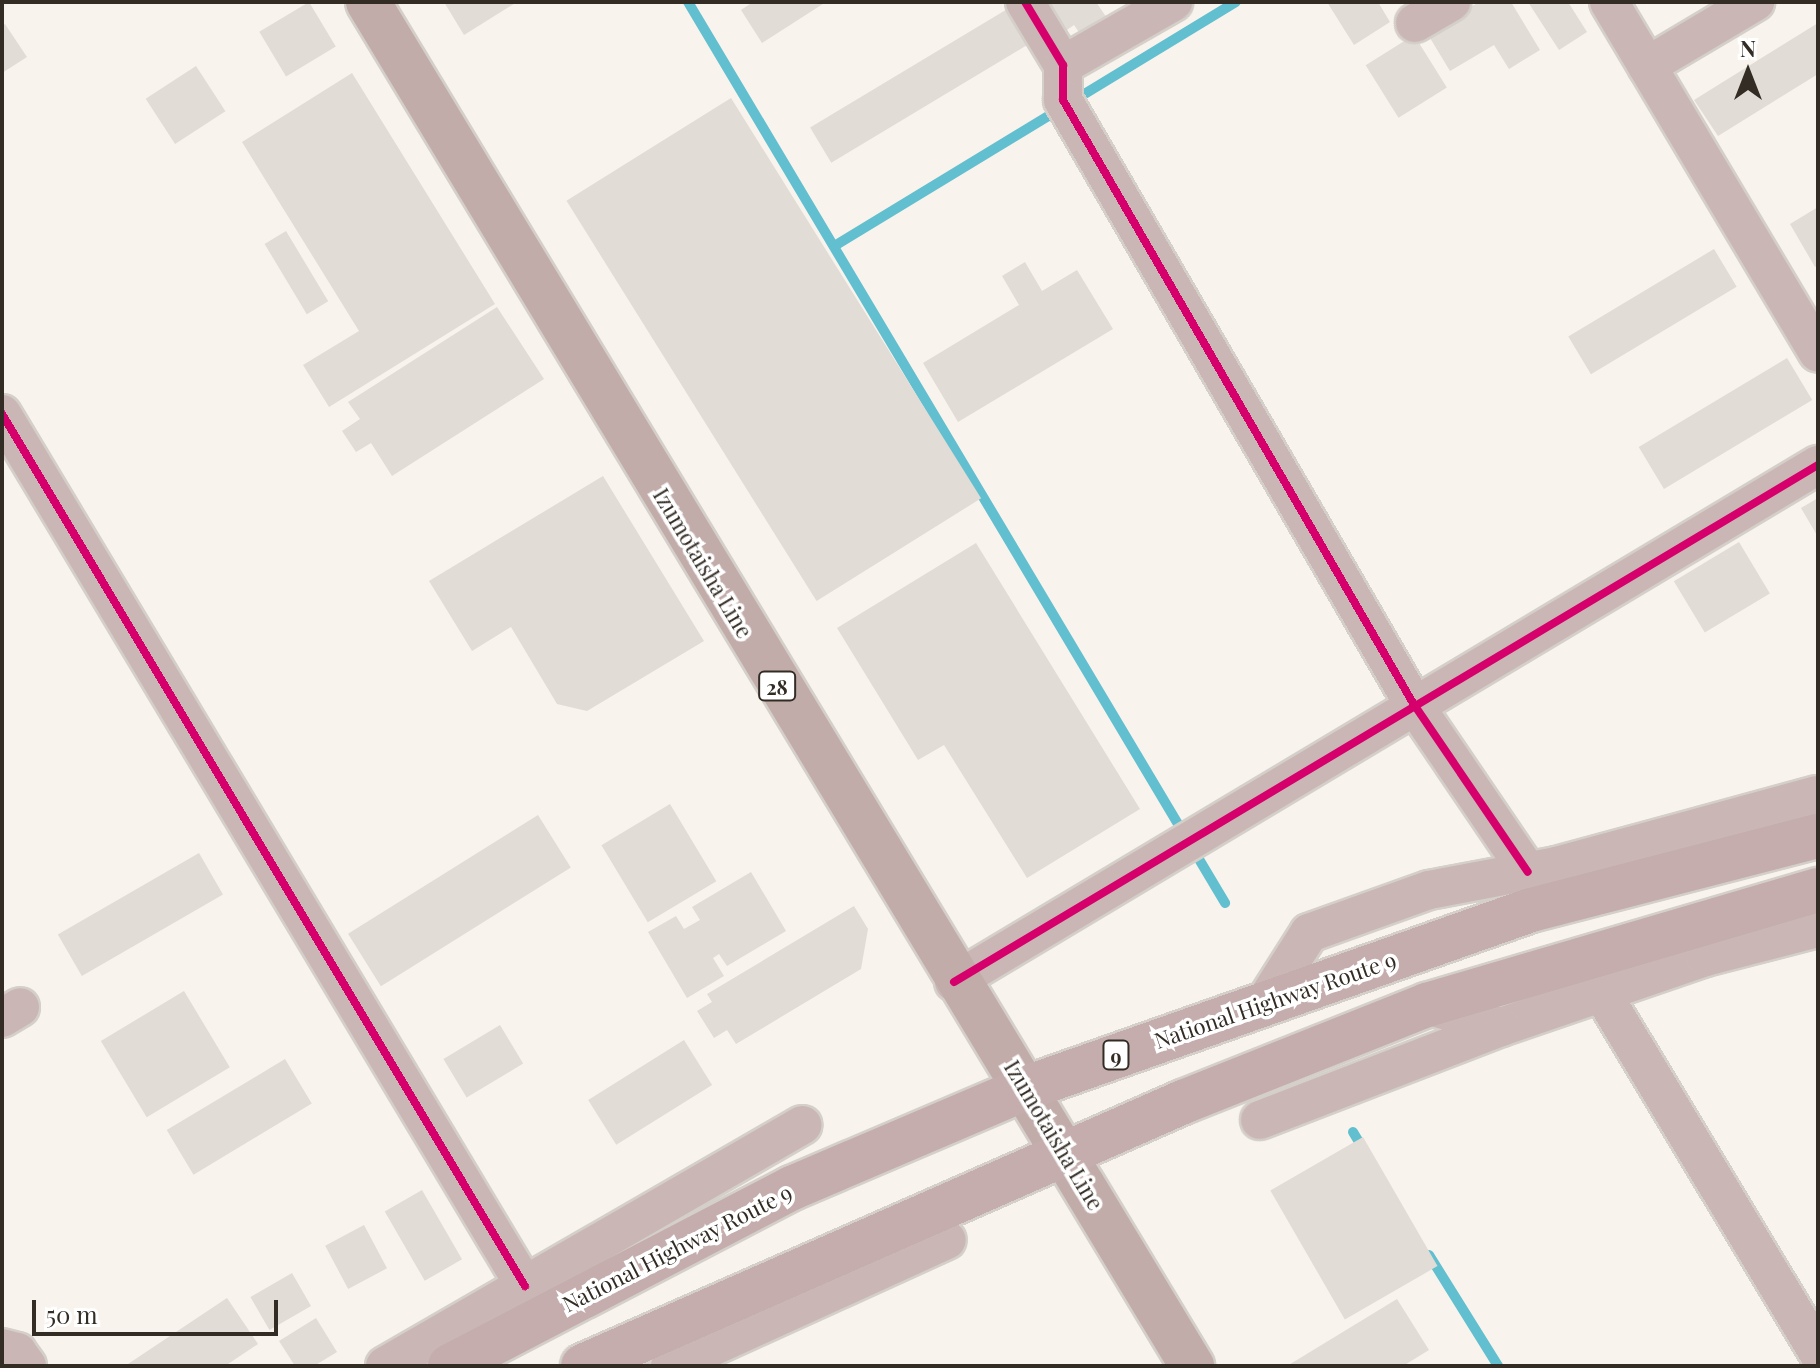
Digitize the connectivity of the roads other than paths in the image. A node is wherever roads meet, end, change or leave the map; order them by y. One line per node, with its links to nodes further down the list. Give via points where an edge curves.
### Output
1 (368, 2): 20 (main road, Izumotaisha Line / 28)
2 (1025, 2): 8 (street)
3 (1173, 2): 8 (street)
4 (1451, 2): 7 (street)
5 (1609, 2): 9 (street)
6 (1755, 2): 9 (street)
7 (1415, 23)
8 (1063, 65): 13 (street, via 1063,100)
9 (1647, 66): 10 (street)
10 (1818, 352)
11 (2, 414): 34 (street)
12 (1818, 465): 13 (street)
13 (1413, 703): 17 (street); 20 (street)
14 (1803, 798): 16 (street); 17 (street)
15 (1818, 836): 16 (highway, National Highway Route 9 / 9)
16 (1737, 857): 22 (highway, National Highway Route 9 / 9, via 1531,910)
17 (1528, 872): 22 (street, via 1429,890 1309,933)
18 (1818, 890): 23 (highway)
19 (1818, 928): 21 (street)
20 (954, 982): 25 (main road, Izumotaisha Line / 28)
21 (1602, 993): 24 (street); 36 (street)
22 (1264, 1004): 25 (highway, National Highway Route 9 / 9)
23 (1427, 1005): 24 (street); 28 (highway)
24 (1501, 1027): 26 (street)
25 (1029, 1087): 28 (main road, Izumotaisha Line / 28); 32 (highway, National Highway Route 9 / 9, via 792,1188)
26 (1260, 1120)
27 (803, 1125): 30 (street)
28 (1064, 1154): 29 (highway); 42 (main road, Izumotaisha Line / 28)
29 (907, 1222): 33 (street); 40 (highway)
30 (617, 1232): 32 (street); 34 (street)
31 (947, 1240): 33 (street)
32 (690, 1241): 39 (highway, National Highway Route 9 / 9)
33 (888, 1267): 41 (street)
34 (525, 1286): 38 (street)
35 (2, 1348): 37 (street, via 17,1352)
36 (1818, 1352)
37 (27, 1366)
38 (385, 1366)
39 (450, 1366)
40 (583, 1366)
41 (670, 1366)
42 (1192, 1366)

